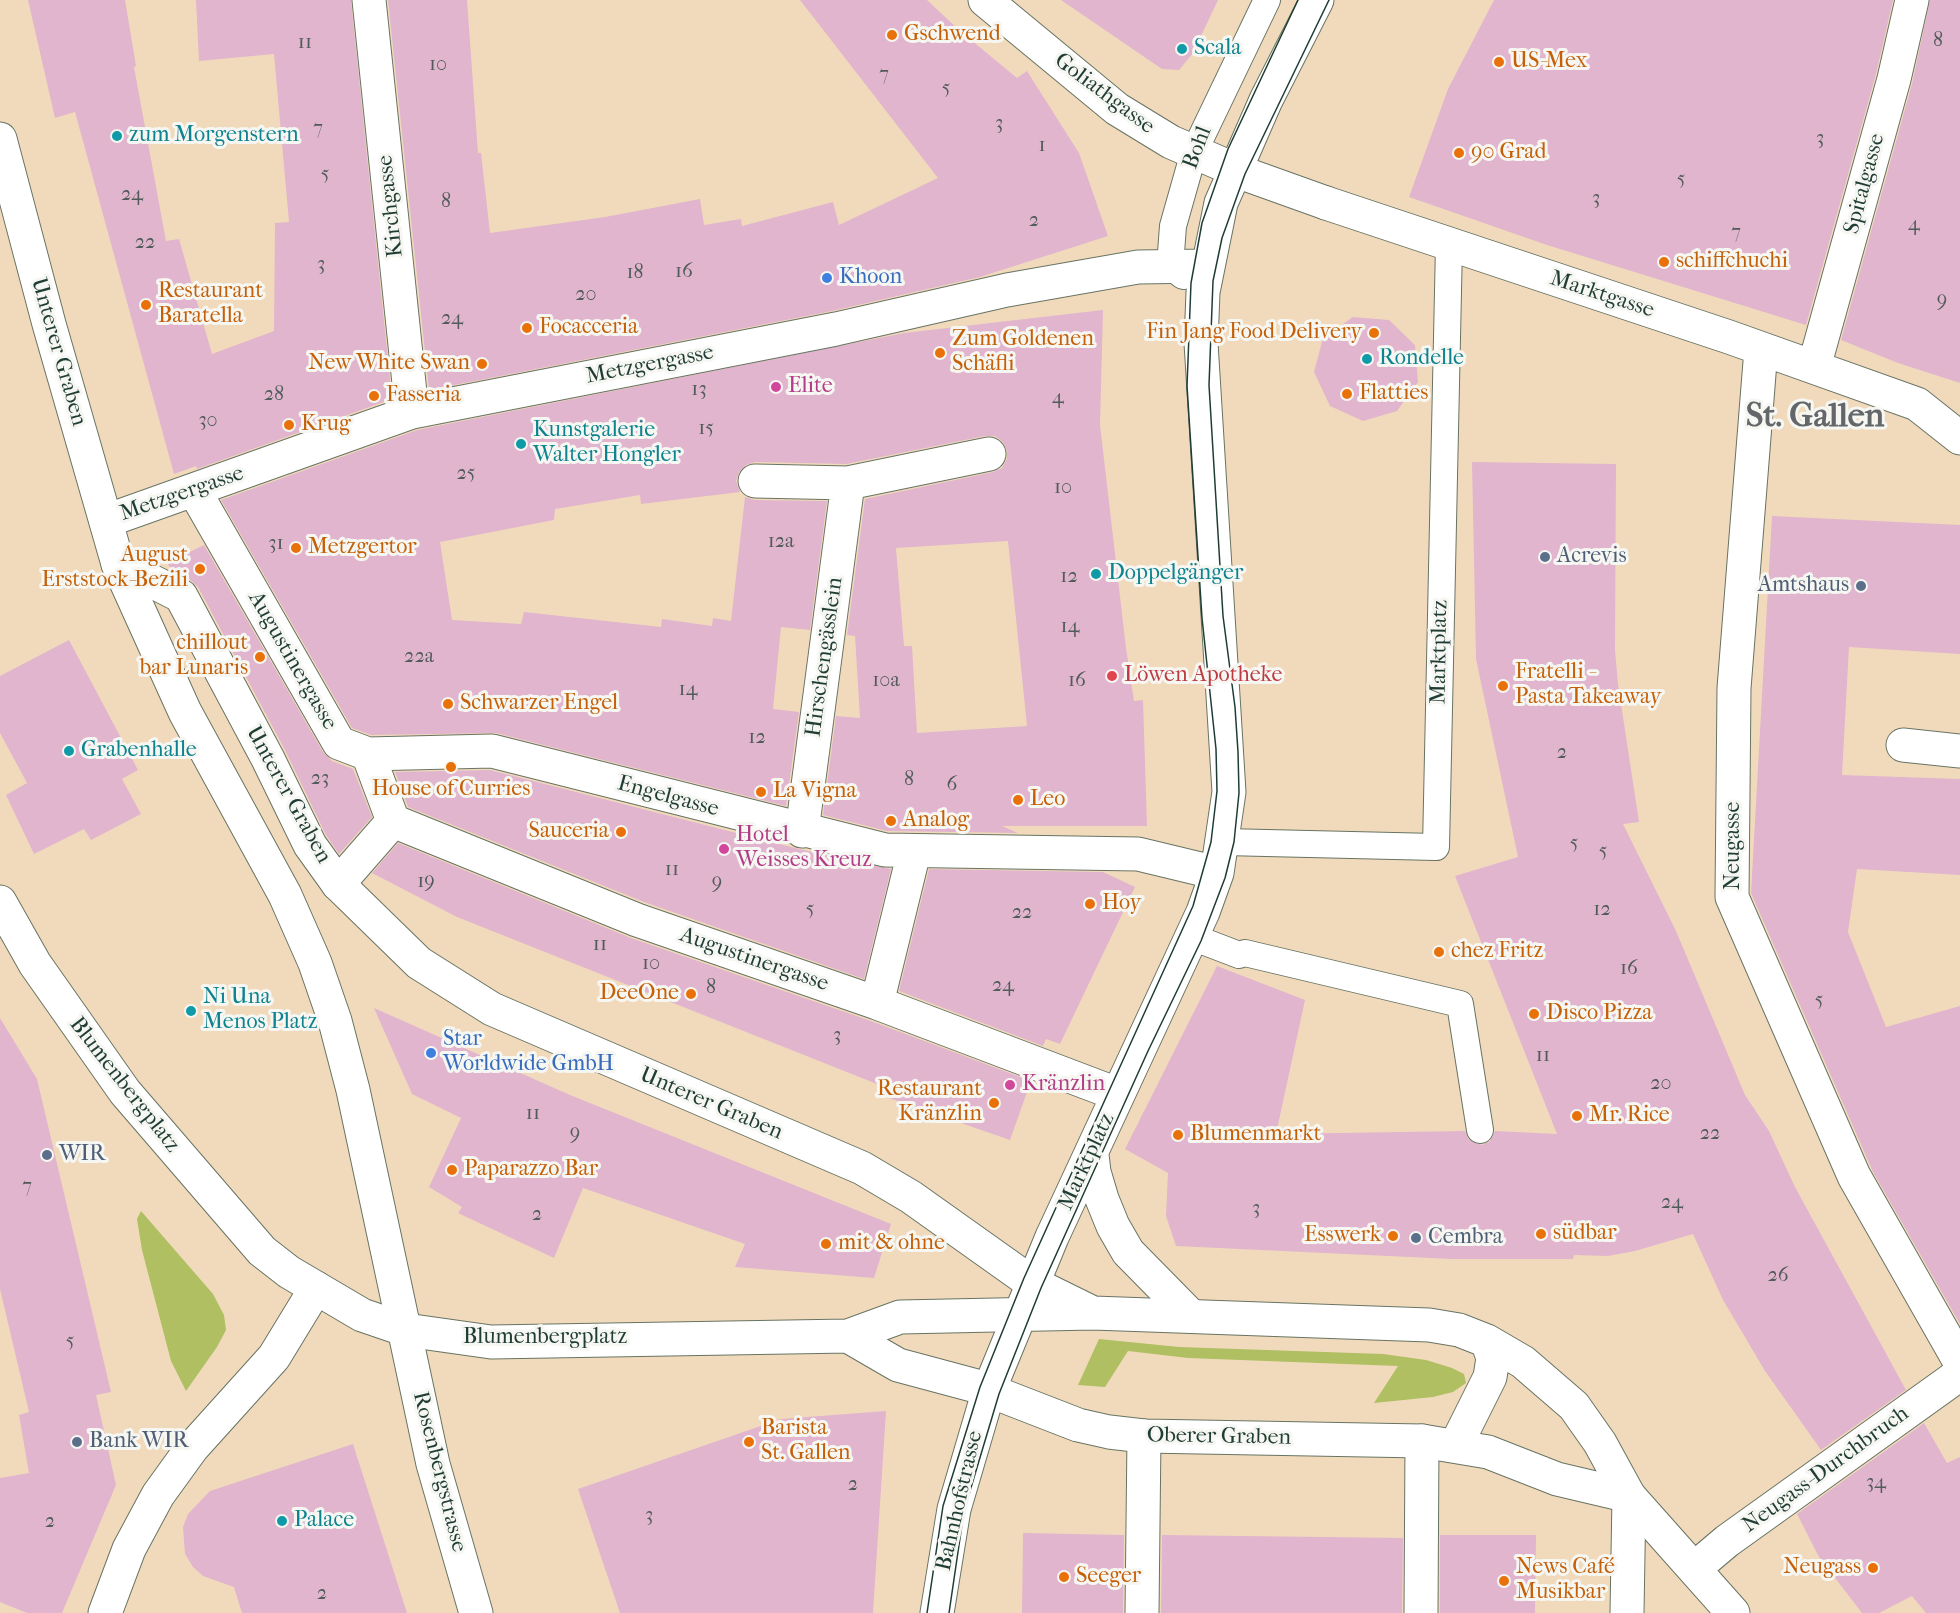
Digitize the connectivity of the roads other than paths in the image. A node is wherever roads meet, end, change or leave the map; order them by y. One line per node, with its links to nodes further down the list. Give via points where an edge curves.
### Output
1 (369, 0): 14 (street, Kirchgasse)
2 (985, 0): 7 (street, Goliathgasse, via 1118,109)
3 (1267, 0): 7 (lane, Bohl)
4 (1317, 0): 8 (street, Bohl)
5 (1912, 0): 13 (street, Spitalgasse)
6 (0, 139): 20 (street, Unterer Graben)
7 (1194, 152): 8 (street, Goliathgasse); 10 (lane, Bohl, via 1173,226)
8 (1235, 170): 9 (street, Marktgasse); 11 (street, Marktplatz, via 1221,203)
9 (1449, 245): 12 (street, Marktgasse); 27 (lane, Marktplatz, via 1436,846)
10 (1170, 266): 11 (street, Metzgergasse); 14 (street, Metzgergasse, via 1138,267 1007,290 836,329)
11 (1205, 279): 27 (street, Marktplatz, via 1201,343 1228,792)
12 (1761, 349): 13 (street, Marktgasse); 45 (street, Neugasse, via 1734,688 1732,897 1854,1176)
13 (1814, 367): 15 (street, Marktgasse, via 1917,404)
14 (412, 412): 19 (street, Metzgergasse)
15 (1960, 438)
16 (989, 454): 18 (street)
17 (755, 481): 18 (street)
18 (848, 483): 26 (street, Hirschengässlein)
19 (194, 490): 20 (street, Metzgergasse); 24 (street, Augustinergasse, via 339,743)
20 (106, 521): 21 (street, Unterer Graben)
21 (118, 564): 30 (street, Unterer Graben, via 181,596 310,845); 42 (street, Unterer Graben, via 185,712 285,895 315,963 353,1090)
22 (1903, 745): 23 (street)
23 (1960, 751)
24 (368, 754): 25 (street); 26 (street, Engelgasse, via 492,751)
25 (393, 821): 30 (street); 33 (street, Augustinergasse, via 637,920)
26 (802, 831): 28 (street, Engelgasse, via 885,850)
27 (1224, 842): 29 (street, Marktplatz)
28 (914, 852): 29 (street, Engelgasse, via 1138,854); 33 (street)
29 (1218, 873): 32 (street, Marktplatz)
30 (339, 884): 37 (street, Unterer Graben, via 419,963 492,1009 862,1168 911,1197)
31 (0, 903): 38 (street, Blumenbergplatz, via 35,964 125,1092 262,1251)
32 (1192, 936): 34 (street, Marktplatz); 35 (lane, via 1239,955 1245,952 1460,1004)
33 (877, 1003): 34 (street, Augustinergasse)
34 (1117, 1094): 36 (street, Marktplatz)
35 (1479, 1130)
36 (1092, 1155): 37 (street, Marktplatz); 41 (street, via 1102,1199 1128,1252)
37 (1032, 1283): 39 (street); 40 (street, Marktplatz)
38 (316, 1288): 42 (street, Blumenbergplatz, via 362,1315); 53 (street, via 274,1357 192,1448 158,1496 129,1549)
39 (1093, 1313): 40 (street); 41 (street)
40 (1019, 1315): 43 (street, via 900,1317); 47 (street, Bahnhofstrasse)
41 (1191, 1316): 44 (street, via 1429,1325 1459,1330)
42 (406, 1330): 43 (street, Blumenbergplatz, via 491,1342); 54 (street, Rosenbergstrasse, via 434,1464)
43 (848, 1336): 47 (street, via 898,1365)
44 (1487, 1341): 50 (street, via 1493,1358 1490,1377); 51 (street, via 1523,1362 1574,1407 1600,1443)
45 (1960, 1362)
46 (1960, 1374): 52 (street, Neugass-Durchbruch)
47 (989, 1390): 48 (street, Oberer Graben, via 1078,1425); 55 (street, Bahnhofstrasse, via 954,1509)
48 (1144, 1436): 49 (street, Oberer Graben); 56 (street)
49 (1422, 1441): 50 (street, Oberer Graben); 57 (street)
50 (1456, 1445): 51 (street, Oberer Graben, via 1505,1458 1557,1479)
51 (1629, 1496): 52 (street); 58 (street)
52 (1695, 1568): 59 (street)
53 (105, 1613)
54 (476, 1613)
55 (938, 1613)
56 (1142, 1613)
57 (1421, 1613)
58 (1627, 1613)
59 (1733, 1613)

